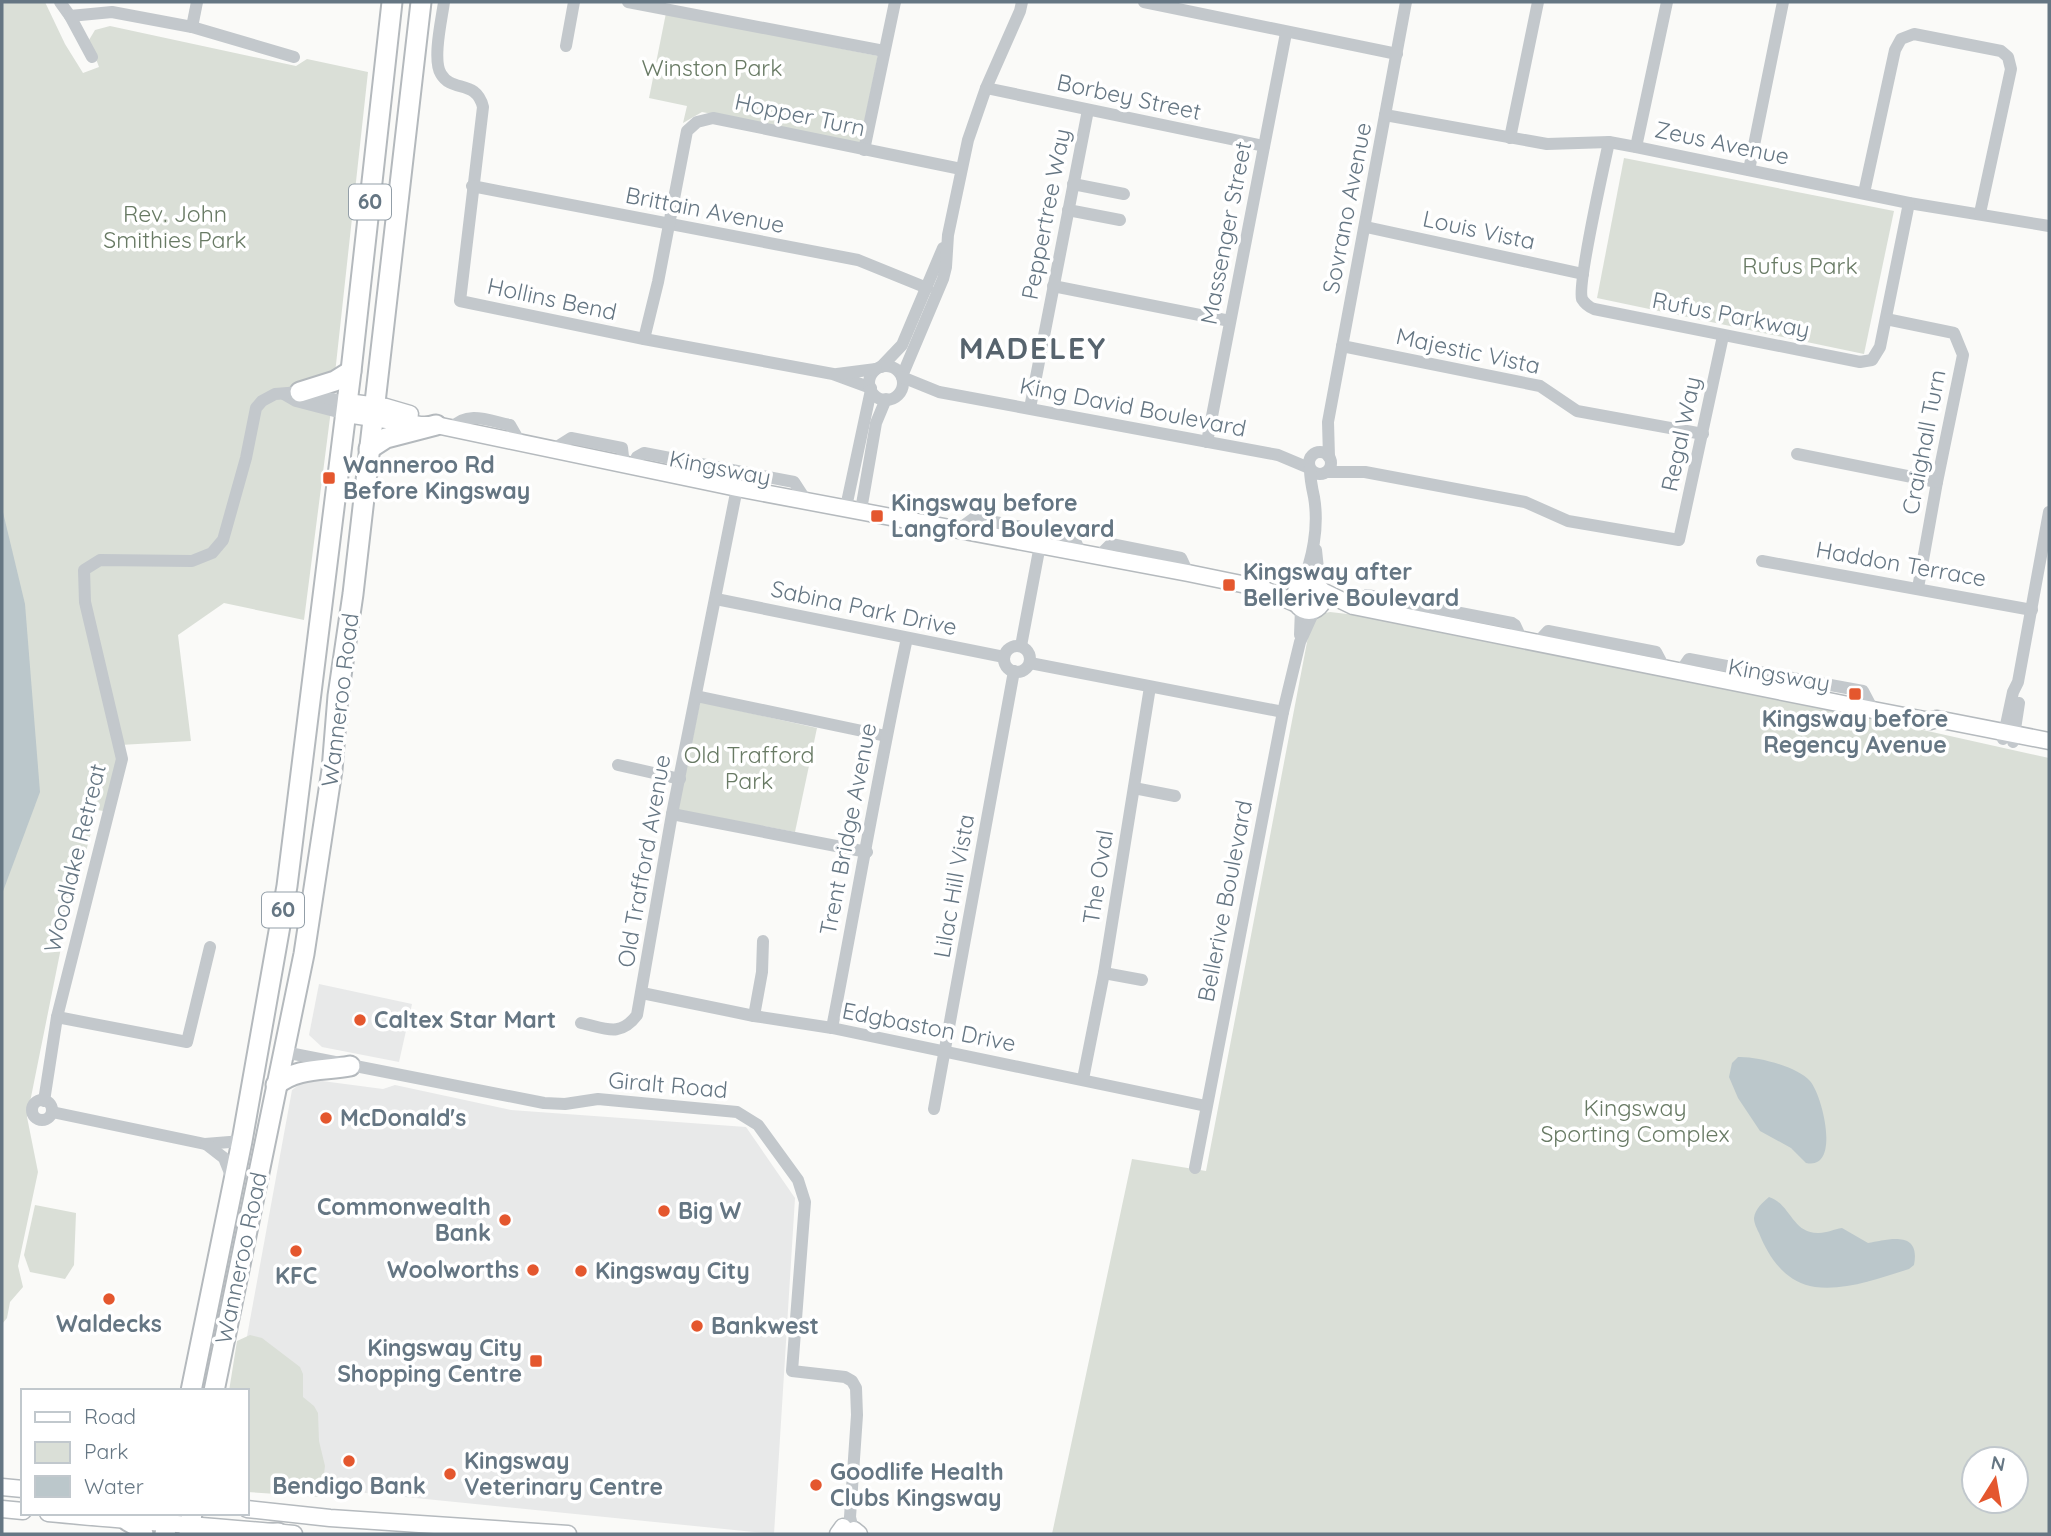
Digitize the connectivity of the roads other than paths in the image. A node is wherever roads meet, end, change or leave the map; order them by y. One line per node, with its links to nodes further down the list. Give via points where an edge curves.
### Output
1 (60, 2): 15 (street)
2 (197, 2): 16 (street)
3 (391, 2): 54 (highway, Wanneroo Road / 60)
4 (421, 2): 63 (highway, Wanneroo Road / 60)
5 (444, 2): 34 (street, Hollins Bend, via 437,61 441,75 452,84 471,89 483,107)
6 (573, 2): 18 (street)
7 (628, 2): 19 (street)
8 (895, 2): 19 (street)
9 (1022, 2): 23 (street)
10 (1144, 2): 17 (street)
11 (1406, 2): 20 (street, Sovrano Avenue)
12 (1538, 2): 26 (street)
13 (1667, 2): 29 (street)
14 (1783, 2): 32 (street)
15 (71, 16): 16 (street, via 113,12); 21 (street)
16 (192, 27): 22 (street)
17 (1286, 33): 20 (street); 28 (street, Massenger Street)
18 (566, 46)
19 (884, 51): 30 (street)
20 (1397, 54): 25 (street, Sovrano Avenue)
21 (92, 57)
22 (294, 57)
23 (986, 88): 24 (street, Borbey Street); 31 (street)
24 (1088, 110): 28 (street, Borbey Street); 33 (street, Peppertree Way)
25 (1385, 115): 26 (street, Zeus Avenue); 43 (street, Sovrano Avenue)
26 (1510, 138): 27 (street, Zeus Avenue, via 1547,144)
27 (1609, 142): 29 (street, Zeus Avenue); 45 (street, Rufus Parkway)
28 (1264, 146): 49 (street, Massenger Street)
29 (1636, 147): 32 (street, Zeus Avenue)
30 (864, 150): 31 (street, Hopper Turn); 41 (street, Hopper Turn, via 713,118 697,122 687,131)
31 (961, 169): 44 (street)
32 (1749, 170): 36 (street, Zeus Avenue)
33 (1073, 184): 35 (street); 38 (street, Peppertree Way)
34 (472, 186): 41 (street, Brittain Avenue); 51 (street, Hollins Bend, via 460,301)
35 (1124, 194)
36 (1864, 194): 37 (street, Zeus Avenue); 39 (street, via 1895,50 1901,39 1914,34 2001,51 2008,57 2011,69)
37 (1909, 202): 39 (street, Zeus Avenue); 48 (street, Rufus Parkway)
38 (1068, 210): 40 (street); 46 (street, Peppertree Way)
39 (1980, 213): 42 (street, Zeus Avenue)
40 (1119, 220)
41 (668, 224): 47 (street, Brittain Avenue, via 858,260); 51 (street, Hopper Turn)
42 (2049, 226)
43 (1366, 227): 45 (street, Louis Vista); 52 (street, Sovrano Avenue)
44 (948, 235): 47 (street); 56 (street, via 943,279)
45 (1583, 274): 50 (street, Rufus Parkway, via 1581,296 1594,309)
46 (1053, 286): 49 (street); 62 (street, Peppertree Way)
47 (927, 288): 53 (street, via 902,345)
48 (1886, 319): 50 (street, Rufus Parkway, via 1879,352 1866,362); 77 (street, Craighall Turn, via 1954,333 1963,355)
49 (1230, 321): 67 (street, Massenger Street)
50 (1723, 336): 66 (street, Regal Way)
51 (644, 339): 55 (street, Hollins Bend)
52 (1342, 346): 64 (street, Sovrano Avenue); 66 (street, Majestic Vista, via 1541,386 1577,411)
53 (879, 368): 55 (street, Hollins Bend); 56 (street, via 893,367); 57 (street, via 870,378)
54 (351, 371): 59 (highway, via 335,382); 61 (highway, Wanneroo Road / 60)
55 (833, 374): 57 (street, Hollins Bend)
56 (902, 377): 58 (street, King David Boulevard); 60 (street, via 903,386)
57 (871, 389): 60 (street, via 877,397); 81 (street)
58 (939, 392): 60 (street, King David Boulevard); 62 (street, King David Boulevard)
59 (292, 393): 61 (street); 123 (street, Woodlake Retreat, via 268,397 256,408 234,506 223,540 212,553 192,561 100,560 84,570 85,602 122,759)
60 (892, 397): 81 (street, via 876,423)
61 (347, 408): 63 (main road, Kingsway); 89 (highway, Wanneroo Road / 60)
62 (1030, 408): 67 (street, King David Boulevard)
63 (373, 411): 65 (main road, Kingsway, via 427,418); 68 (highway, Wanneroo Road / 60)
64 (1328, 422): 69 (street, Sovrano Avenue); 72 (street, Sovrano Avenue)
65 (444, 426): 68 (highway, via 386,438); 73 (main road, Kingsway)
66 (1703, 433): 76 (street, Regal Way, via 1679,540 1568,521 1525,502)
67 (1207, 442): 71 (street, King David Boulevard)
68 (369, 449): 87 (highway, Wanneroo Road / 60)
69 (1315, 453): 71 (street, King David Boulevard); 72 (street); 74 (street, via 1309,460)
70 (1797, 454): 77 (street)
71 (1278, 455): 74 (street, King David Boulevard)
72 (1329, 457): 75 (street, via 1331,465); 76 (street)
73 (628, 466): 78 (main road, Kingsway); 79 (street, Kingsway, via 644,453 794,482)
74 (1310, 469): 75 (street, via 1317,474); 80 (street)
75 (1326, 472): 76 (street); 80 (street)
76 (1365, 472)
77 (1937, 482): 92 (street, Craighall Turn)
78 (737, 488): 79 (main road, Kingsway); 94 (street, Old Trafford Avenue)
79 (805, 499): 81 (main road, Kingsway)
80 (1314, 499): 84 (street)
81 (853, 508): 83 (main road, Kingsway)
82 (2049, 516): 97 (street)
83 (959, 529): 85 (main road, Kingsway); 86 (street, Kingsway, via 974,517 1074,537)
84 (1314, 539): 90 (street); 93 (street)
85 (1040, 545): 86 (main road, Kingsway); 99 (street)
86 (1080, 553): 91 (main road, Kingsway)
87 (357, 555): 89 (highway, via 337,558); 127 (highway, Wanneroo Road / 60, via 316,881)
88 (1762, 561): 92 (street, Haddon Terrace)
89 (327, 566): 116 (highway, Wanneroo Road / 60)
90 (1300, 587): 91 (main road, Kingsway); 93 (main road, Kingsway, via 1309,583); 96 (main road, via 1295,597)
91 (1261, 588): 96 (main road, Kingsway)
92 (1918, 588): 97 (street, Haddon Terrace)
93 (1321, 590): 95 (main road, Kingsway); 96 (main road, via 1323,601)
94 (716, 598): 98 (street, Sabina Park Drive); 104 (street, Old Trafford Avenue)
95 (1351, 606): 96 (main road, Kingsway); 107 (main road, Kingsway, via 1937,719)
96 (1307, 608): 105 (street, Bellerive Boulevard)
97 (2032, 610): 107 (street)
98 (907, 638): 100 (street, Sabina Park Drive); 106 (street, Trent Bridge Avenue)
99 (1021, 646): 100 (street, via 1012,647); 101 (street, via 1028,651)
100 (1004, 657): 102 (street)
101 (1030, 663): 102 (street, via 1025,670); 103 (street)
102 (1014, 671): 126 (street, Lilac Hill Vista)
103 (1150, 687): 105 (street); 112 (street, The Oval)
104 (696, 696): 106 (street); 111 (street, Old Trafford Avenue)
105 (1283, 712): 131 (street, Bellerive Boulevard)
106 (886, 736): 115 (street, Trent Bridge Avenue)
107 (2008, 737): 108 (main road, Kingsway); 109 (main road, Kingsway)
108 (2049, 741)
109 (2049, 749)
110 (618, 765): 111 (street)
111 (680, 779): 114 (street, Old Trafford Avenue)
112 (1134, 788): 113 (street); 119 (street, The Oval)
113 (1175, 796)
114 (672, 814): 115 (street); 121 (street, Old Trafford Avenue)
115 (867, 852): 125 (street, Trent Bridge Avenue)
116 (287, 886): 127 (highway, via 290,923 275,1025); 133 (highway, Wanneroo Road / 60)
117 (763, 941): 122 (street)
118 (210, 947): 123 (street, via 187,1042)
119 (1104, 973): 120 (street); 129 (street, The Oval)
120 (1142, 980)
121 (642, 993): 122 (street, Edgbaston Drive); 124 (street, Old Trafford Avenue, via 637,1015 618,1031)
122 (754, 1016): 125 (street, Edgbaston Drive)
123 (57, 1017): 134 (street, Woodlake Retreat, via 44,1101 34,1105 34,1116 45,1120 52,1112)
124 (581, 1023)
125 (832, 1028): 126 (street, Edgbaston Drive)
126 (945, 1051): 129 (street, Edgbaston Drive); 132 (street, Lilac Hill Vista)
127 (284, 1052): 128 (street, Giralt Road); 130 (highway, Wanneroo Road / 60); 136 (highway, via 266,1064 243,1181)
128 (350, 1066): 130 (highway, via 290,1075); 150 (street, Giralt Road, via 544,1102 598,1099 737,1112 758,1125 798,1180 805,1202 792,1371 845,1377 856,1388)
129 (1083, 1080): 131 (street, Edgbaston Drive)
130 (276, 1085): 137 (highway, Wanneroo Road / 60)
131 (1206, 1106): 135 (street, Bellerive Boulevard)
132 (934, 1109)
133 (242, 1141): 134 (street); 136 (highway, Wanneroo Road / 60)
134 (205, 1144): 136 (street, via 224,1158)
135 (1195, 1168)
136 (232, 1188): 138 (highway, Wanneroo Road / 60)
137 (229, 1314): 138 (highway, via 216,1333 209,1363 203,1367); 140 (highway, Wanneroo Road / 60)
138 (197, 1362): 139 (highway, Wanneroo Road / 60)
139 (191, 1389)
140 (214, 1389)
141 (2, 1487): 142 (main road)
142 (21, 1489)
143 (2, 1509): 145 (main road)
144 (248, 1509): 154 (main road)
145 (21, 1511)
146 (68, 1515): 147 (main road)
147 (128, 1521): 148 (main road); 152 (highway)
148 (167, 1523): 149 (main road)
149 (190, 1524): 151 (main road)
150 (849, 1530)
151 (286, 1533): 153 (highway)
152 (143, 1534)
153 (257, 1534)
154 (568, 1534)

